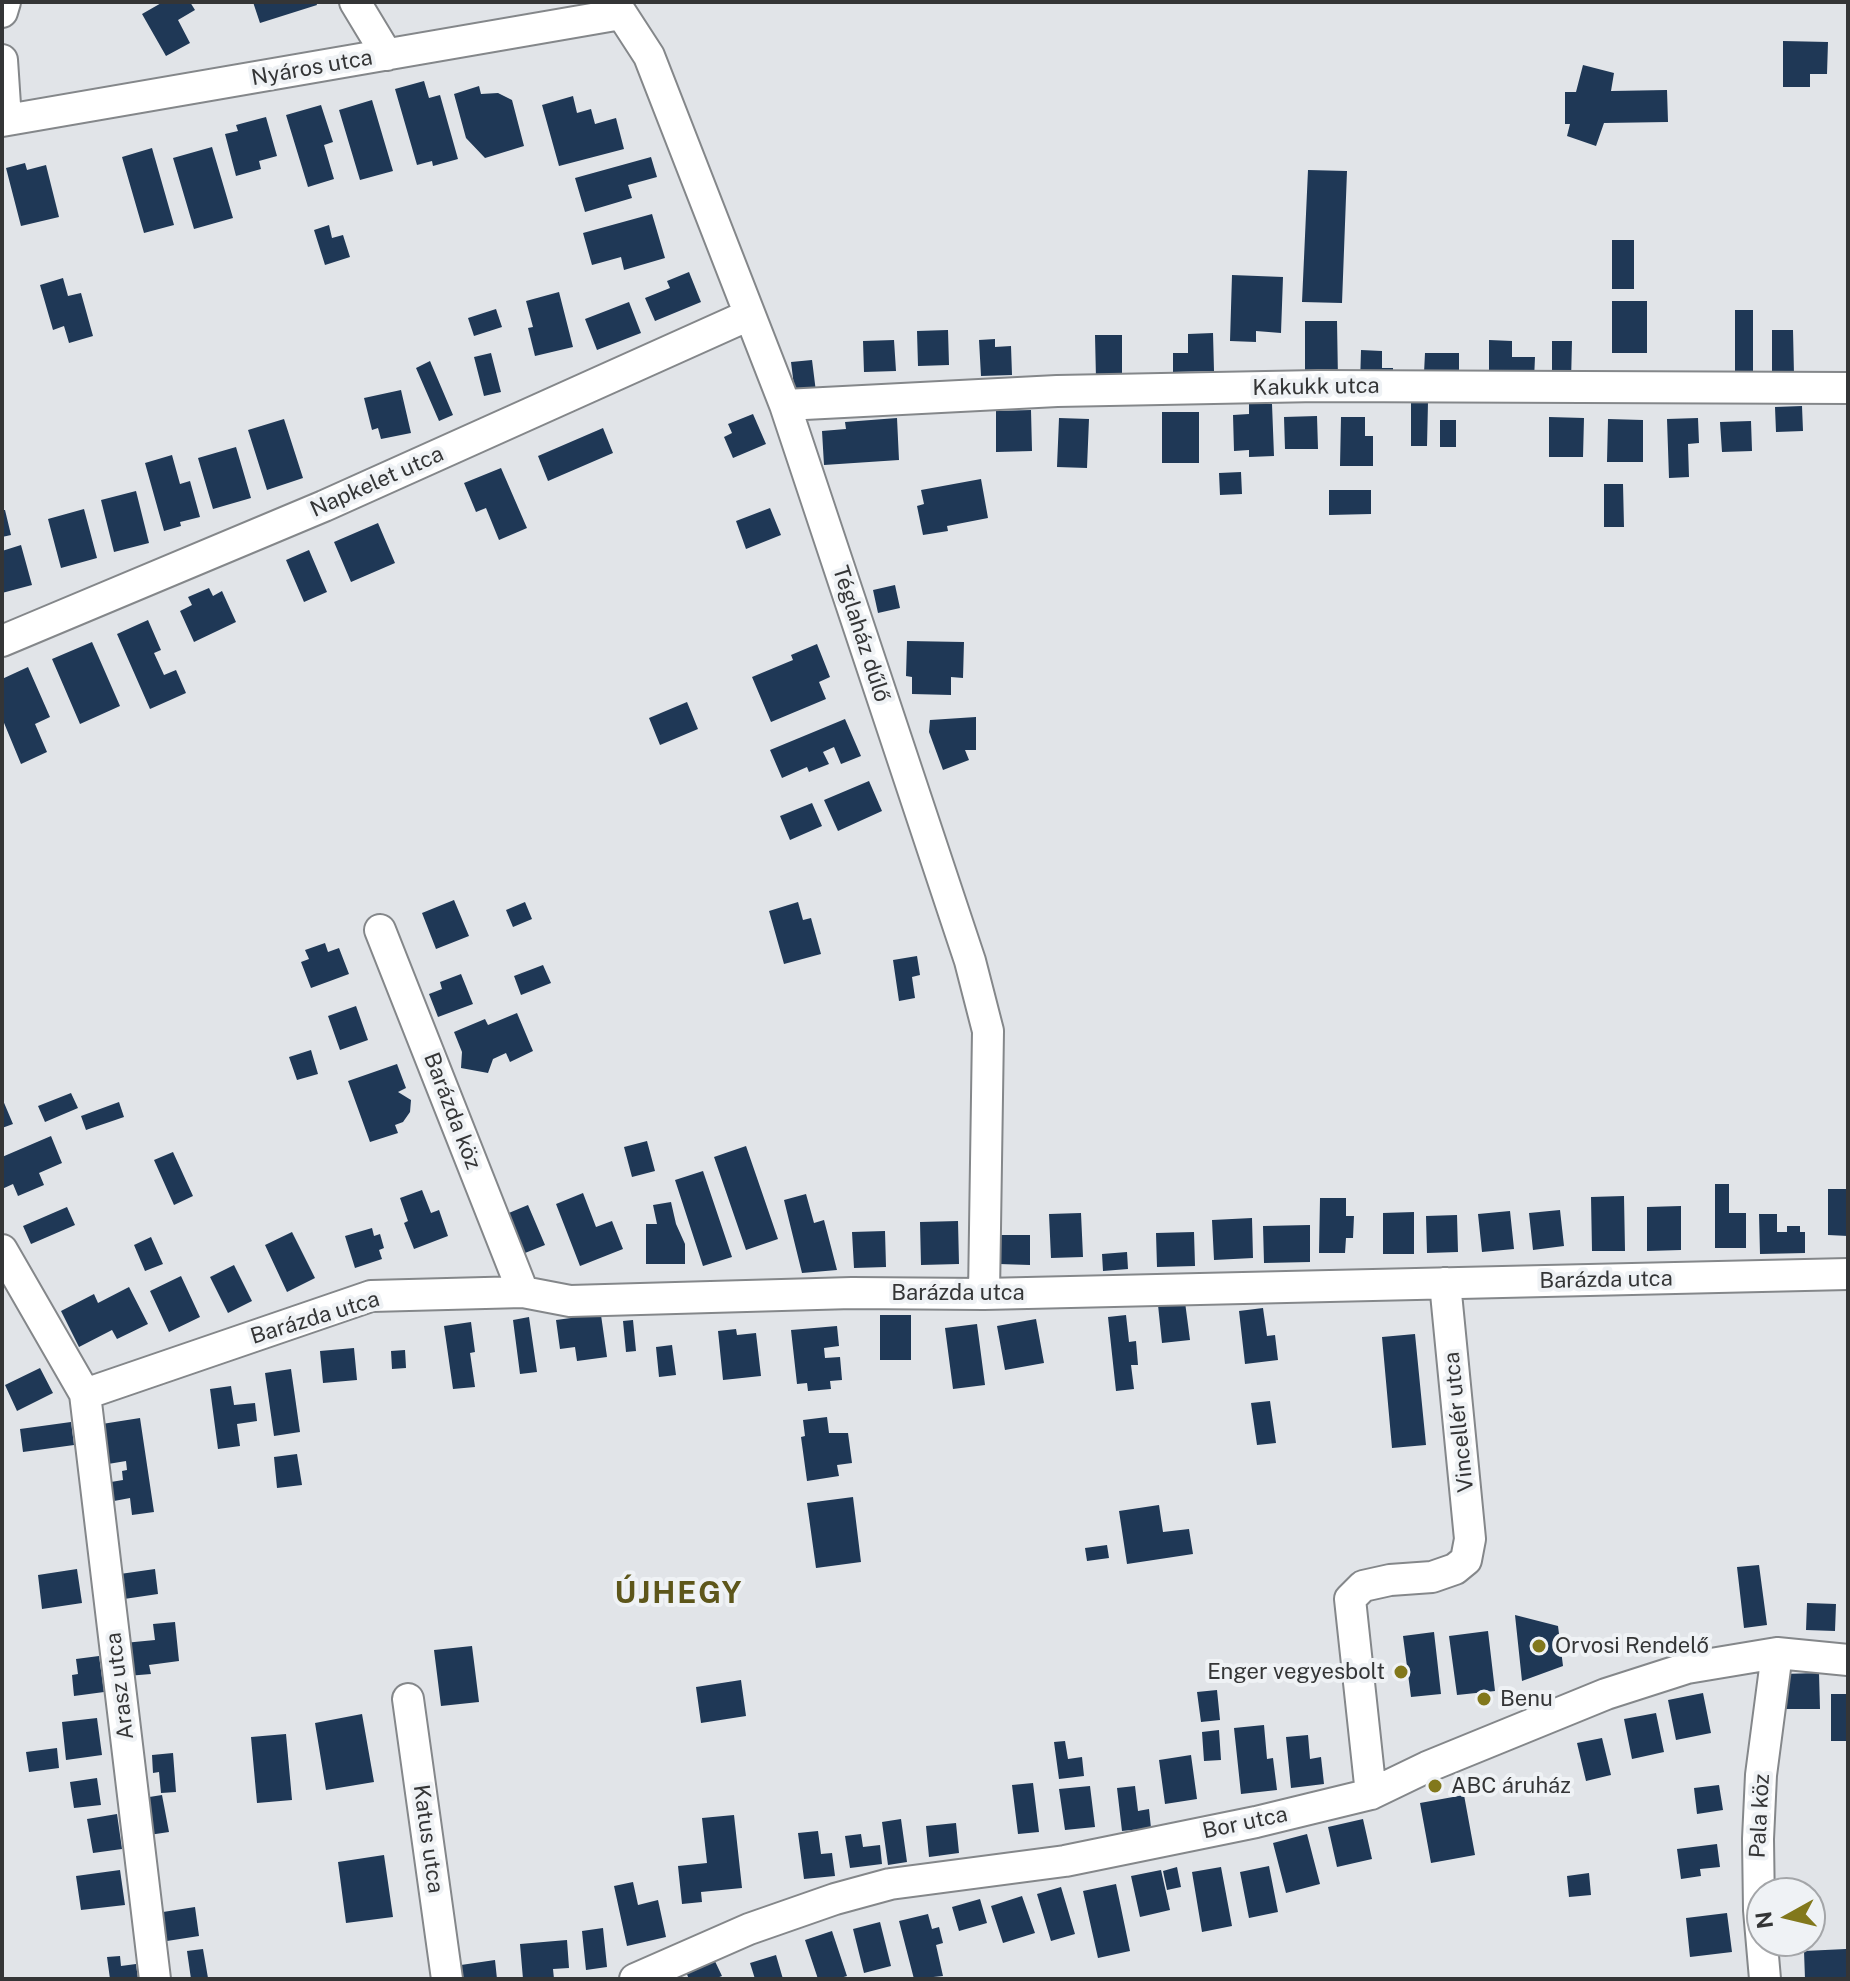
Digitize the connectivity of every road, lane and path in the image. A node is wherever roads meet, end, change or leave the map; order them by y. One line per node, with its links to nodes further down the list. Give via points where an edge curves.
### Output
1 (5, 2): 4 (street)
2 (355, 2): 5 (street)
3 (618, 8): 5 (street, Nyáros utca); 8 (street, Téglaház dűlő, via 649,56)
4 (2, 12)
5 (387, 55): 7 (street, Nyáros utca)
6 (2, 60): 7 (street)
7 (4, 121)
8 (749, 315): 10 (street, Téglaház dűlő); 11 (street, Napkelet utca, via 324,506)
9 (1848, 388): 10 (street, Kakukk utca, via 1303,386 1057,391)
10 (785, 405): 17 (street, Téglaház dűlő, via 970,961 988,1031)
11 (2, 641)
12 (380, 930): 16 (street, Barázda köz)
13 (2, 1250): 18 (street)
14 (1848, 1274): 15 (street, Barázda utca)
15 (1445, 1283): 17 (street, Barázda utca); 22 (street, Vincellér utca, via 1470,1539 1466,1560 1455,1569 1363,1586 1350,1599)
16 (523, 1292): 17 (street, Barázda utca, via 570,1301); 18 (street, Barázda utca, via 371,1296)
17 (984, 1294)
18 (85, 1394): 23 (street, Arasz utca)
19 (1777, 1653): 20 (street, Bor utca); 22 (street, Bor utca, via 1687,1668 1606,1694); 26 (street, Pala köz, via 1758,1839)
20 (1848, 1660)
21 (408, 1699): 24 (street, Katus utca)
22 (1371, 1794): 25 (street, Bor utca, via 1065,1861 890,1884 749,1929)
23 (155, 1979)
24 (447, 1979)
25 (635, 1979)
26 (1765, 1979)

